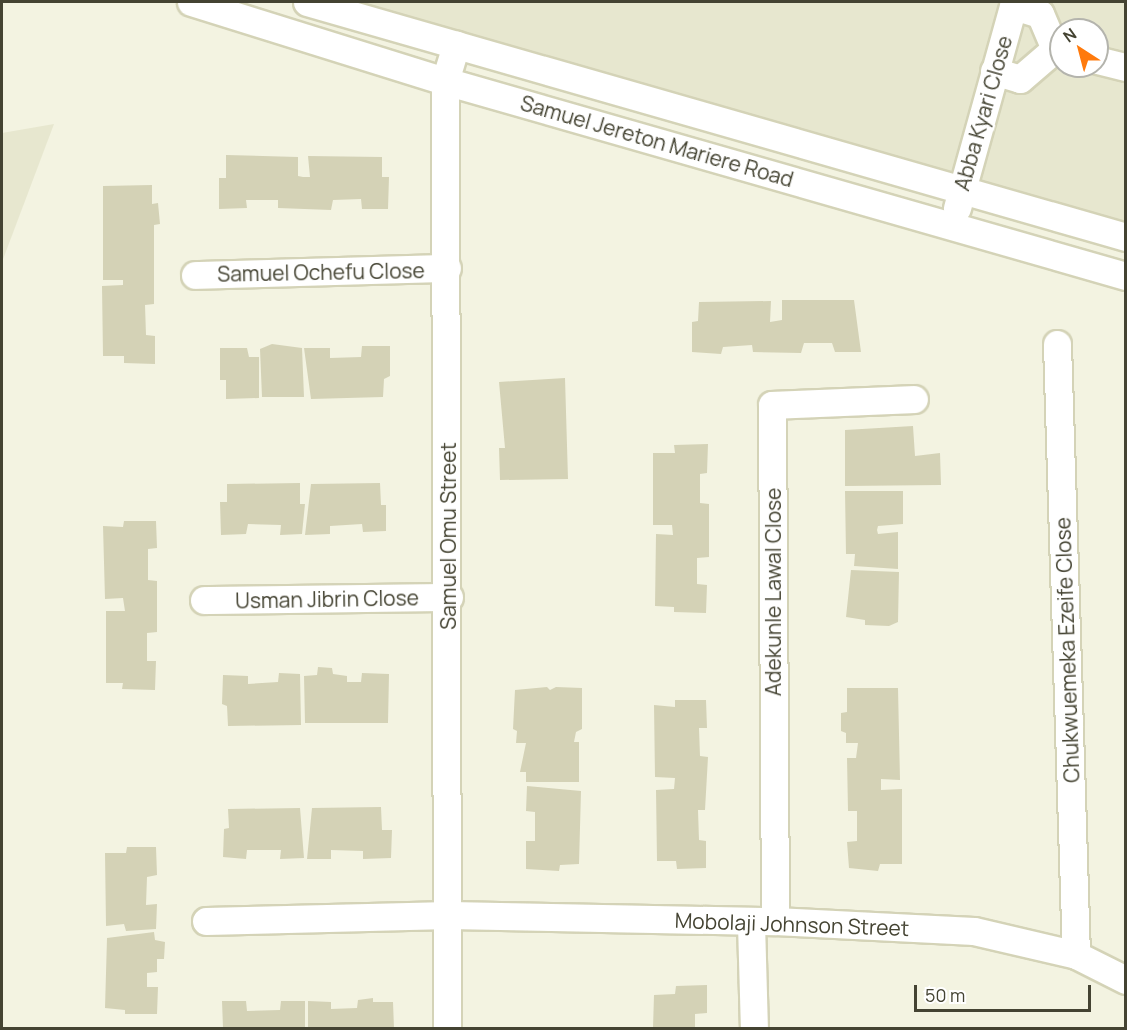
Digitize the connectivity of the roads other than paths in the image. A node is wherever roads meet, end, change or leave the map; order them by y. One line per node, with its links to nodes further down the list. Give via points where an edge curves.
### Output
1 (191, 2): 10 (street, Samuel Jereton Mariere Road)
2 (307, 2): 5 (street, Samuel Jereton Mariere Road)
3 (1013, 4): 4 (street, via 1040,14); 9 (street, Abba Kyari Close)
4 (1049, 32)
5 (456, 45): 10 (street, Samuel Omu Street); 11 (street, Samuel Jereton Mariere Road)
6 (1049, 57): 9 (street, via 1020,79)
7 (1109, 63): 8 (street)
8 (1125, 68)
9 (994, 71): 11 (street, Abba Kyari Close)
10 (445, 81): 12 (street, Samuel Jereton Mariere Road); 14 (street, Samuel Omu Street)
11 (961, 190): 12 (street, Abba Kyari Close); 13 (street, Samuel Jereton Mariere Road)
12 (953, 225): 16 (street, Samuel Jereton Mariere Road)
13 (1125, 237)
14 (447, 268): 15 (street, Samuel Ochefu Close); 19 (street, Samuel Omu Street)
15 (195, 275)
16 (1125, 276)
17 (1057, 344): 24 (street, Chukwuemeka Ezeife Close)
18 (914, 399): 23 (street, Adekunle Lawal Close, via 772,405)
19 (449, 597): 20 (street, Usman Jibrin Close); 21 (street, Samuel Omu Street)
20 (204, 600)
21 (449, 915): 22 (street, Mobolaji Johnson Street); 23 (street, Mobolaji Johnson Street); 26 (street, Samuel Omu Street)
22 (206, 921)
23 (763, 922): 24 (street, Mobolaji Johnson Street, via 974,931); 27 (street, Adekunle Lawal Close)
24 (1076, 955): 25 (street, Mobolaji Johnson Street)
25 (1125, 980)
26 (447, 1029)
27 (754, 1029)

